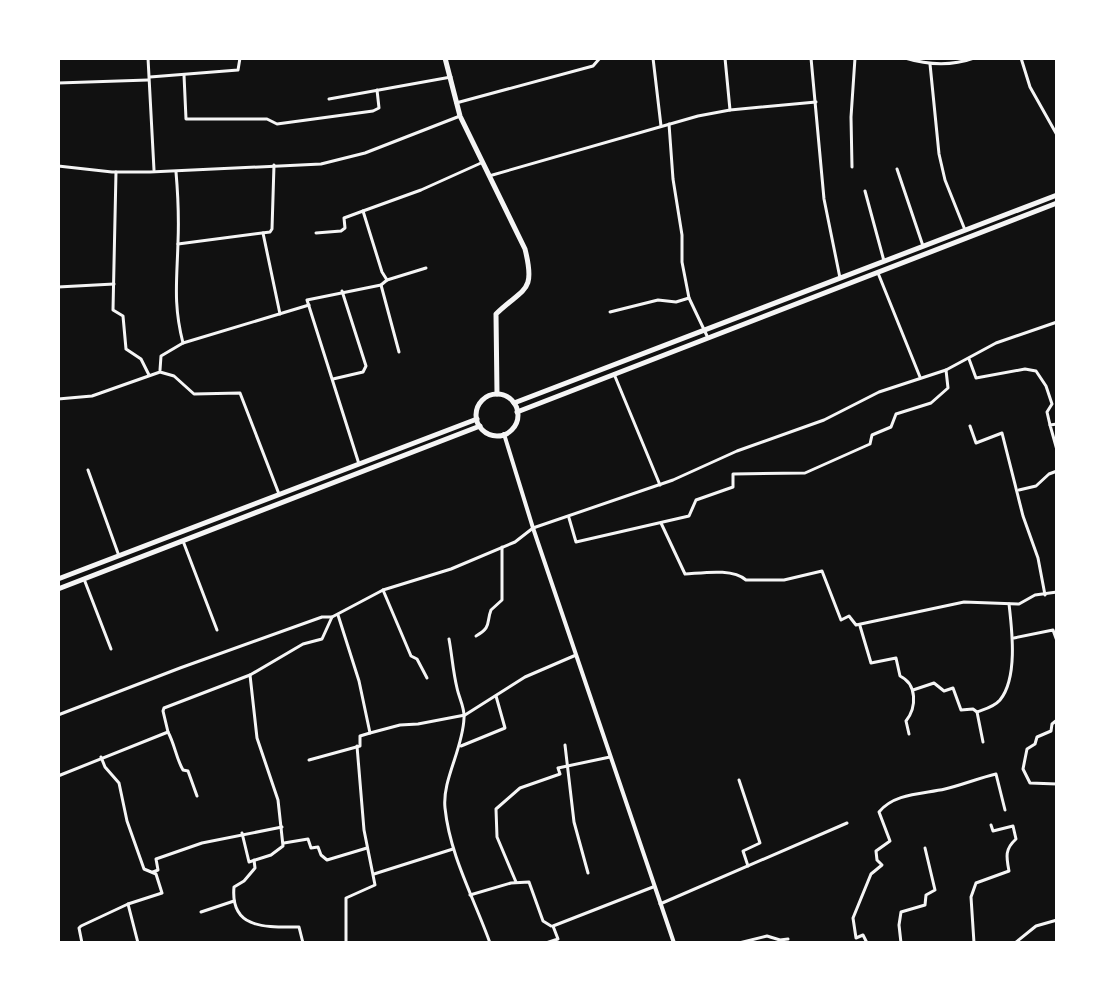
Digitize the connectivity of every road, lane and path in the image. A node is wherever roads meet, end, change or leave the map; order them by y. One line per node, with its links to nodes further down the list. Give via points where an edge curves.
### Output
1 (148, 58): 15 (street)
2 (240, 58): 13 (street, via 238,70)
3 (445, 58): 14 (main road)
4 (600, 58): 20 (street, via 593,66)
5 (653, 58): 24 (street)
6 (725, 58): 21 (street)
7 (811, 58): 19 (street)
8 (855, 58): 29 (street)
9 (905, 58): 12 (street)
10 (974, 58): 12 (street)
11 (1021, 58): 25 (street, via 1030,87)
12 (930, 64): 39 (street, via 939,154)
13 (184, 75): 15 (street); 17 (street, via 186,119 267,119 277,124 373,111 379,108)
14 (451, 77): 17 (street); 20 (main road)
15 (148, 79): 16 (street); 32 (street)
16 (58, 83)
17 (377, 90): 18 (street)
18 (329, 99)
19 (816, 102): 21 (street); 47 (street, via 824,199)
20 (456, 103): 22 (main road)
21 (730, 110): 23 (street)
22 (460, 116): 26 (main road); 27 (street, via 350,157)
23 (669, 124): 24 (street); 53 (street)
24 (661, 126): 34 (street)
25 (1057, 135)
26 (481, 163): 34 (main road); 38 (street)
27 (274, 165): 31 (street); 40 (street, via 272,229)
28 (58, 166): 33 (street)
29 (852, 167)
30 (897, 169): 43 (street)
31 (176, 170): 32 (street); 42 (street)
32 (155, 171): 33 (street)
33 (116, 172): 49 (street)
34 (489, 176): 69 (main road, via 525,249 531,273 523,293 496,314)
35 (865, 191): 44 (street)
36 (1057, 195): 39 (main road)
37 (1057, 203): 46 (main road)
38 (363, 211): 41 (street, via 346,216 341,231); 48 (street)
39 (965, 230): 43 (main road)
40 (263, 233): 42 (street); 56 (street)
41 (316, 233)
42 (178, 244): 60 (street, via 174,280)
43 (923, 246): 44 (main road)
44 (884, 261): 47 (main road)
45 (426, 268): 48 (street)
46 (878, 273): 59 (main road); 67 (street)
47 (840, 278): 58 (main road)
48 (387, 280): 50 (street)
49 (114, 284): 51 (street); 66 (street, via 113,310 123,316 126,349 141,359)
50 (381, 285): 52 (street); 61 (street)
51 (58, 287)
52 (342, 291): 54 (street, via 308,298); 68 (street, via 366,366 363,372)
53 (689, 298): 55 (street); 58 (street)
54 (309, 305): 56 (street); 68 (street)
55 (610, 312)
56 (280, 314): 60 (street)
57 (1057, 322): 62 (street, via 996,343)
58 (703, 329): 59 (street); 71 (main road)
59 (708, 338): 65 (main road)
60 (183, 343): 64 (street, via 161,356)
61 (399, 352)
62 (969, 359): 63 (street); 75 (street, via 976,378 1036,371 1052,404 1047,412)
63 (946, 370): 67 (street); 87 (street, via 948,388 931,403 896,414 891,427 872,435 870,444 805,473 733,474 733,487 696,500 689,516)
64 (160, 372): 66 (street); 85 (street, via 177,378 194,394 240,393)
65 (614, 374): 72 (main road); 83 (street)
66 (149, 376): 70 (street, via 92,396)
67 (920, 378): 83 (street)
68 (332, 379): 80 (street)
69 (497, 394): 71 (main road); 73 (main road, via 483,400)
70 (58, 399)
71 (514, 403): 72 (main road)
72 (517, 412): 78 (main road, via 516,423)
73 (477, 419): 76 (main road); 80 (main road)
74 (1057, 424): 75 (street)
75 (1050, 425): 79 (street)
76 (480, 426): 78 (main road, via 488,433); 89 (main road)
77 (970, 426): 84 (street, via 976,443 1002,433)
78 (504, 434): 88 (street)
79 (1057, 450)
80 (359, 464): 85 (main road)
81 (88, 470): 91 (street)
82 (1057, 471): 84 (street, via 1036,486)
83 (660, 485): 86 (street)
84 (1017, 490): 96 (street)
85 (279, 494): 91 (main road)
86 (569, 518): 87 (street, via 576,542); 88 (street)
87 (661, 523): 100 (street, via 685,574 784,580 822,571 841,620 849,616)
88 (533, 528): 90 (street); 107 (street)
89 (183, 541): 92 (main road); 101 (street)
90 (502, 547): 94 (street); 102 (street, via 502,600 491,610 485,631)
91 (119, 556): 93 (main road)
92 (84, 579): 93 (main road); 106 (street)
93 (59, 585)
94 (383, 590): 98 (street); 109 (street, via 411,656)
95 (1057, 592): 96 (street)
96 (1045, 595): 97 (street)
97 (1009, 604): 100 (street, via 964,602); 103 (street)
98 (338, 615): 99 (street); 117 (street)
99 (332, 617): 108 (street, via 322,639 303,644); 113 (street)
100 (860, 626): 110 (street, via 871,663 896,658 900,676)
101 (217, 630)
102 (476, 636)
103 (1013, 638): 105 (street, via 1053,630); 112 (street, via 1009,681 1001,699)
104 (449, 639): 114 (street)
105 (1057, 641)
106 (111, 649)
107 (576, 655): 111 (street); 124 (street)
108 (250, 675): 116 (street, via 164,708); 134 (street, via 257,738 273,779)
109 (427, 678)
110 (913, 690): 112 (street, via 934,683 944,691 953,688 961,710); 118 (street, via 912,713 906,721)
111 (496, 696): 114 (street); 122 (street, via 505,728)
112 (977, 712): 119 (street)
113 (58, 715)
114 (465, 715): 117 (street); 122 (street)
115 (1057, 720): 129 (street, via 1027,749 1023,769 1030,783)
116 (168, 732): 123 (street); 130 (street)
117 (370, 733): 121 (street, via 360,736 362,744)
118 (909, 734)
119 (983, 742)
120 (565, 745): 126 (street)
121 (357, 746): 125 (street); 137 (street)
122 (460, 747): 139 (street, via 445,802)
123 (101, 757): 127 (street); 142 (street, via 119,783 144,869)
124 (610, 757): 126 (street); 146 (street)
125 (309, 760)
126 (568, 766): 143 (street, via 574,822); 145 (street, via 520,788 496,809 497,837)
127 (58, 776)
128 (739, 780): 141 (street, via 760,843 743,851)
129 (1057, 784)
130 (197, 796)
131 (1005, 810): 164 (street, via 996,774 883,807 879,812 890,841 876,851 882,865 871,874 853,918 856,938 863,935)
132 (847, 823): 141 (street)
133 (991, 825): 166 (street, via 993,831 1013,826 1016,839 1006,853 1009,871 976,883 971,897)
134 (282, 827): 135 (street); 136 (street)
135 (242, 833): 140 (street, via 248,861); 142 (street, via 156,859 158,870)
136 (284, 843): 137 (street, via 308,839 327,860); 140 (street, via 280,850)
137 (367, 848): 144 (street)
138 (925, 848): 165 (street, via 935,890 926,895 925,905 901,912)
139 (453, 849): 144 (street); 147 (street)
140 (254, 860): 148 (street, via 255,868 234,887)
141 (748, 866): 150 (street)
142 (153, 872): 149 (street, via 162,893)
143 (588, 873)
144 (374, 874): 159 (street, via 374,887 346,898)
145 (516, 882): 147 (street); 153 (street, via 529,882 543,921)
146 (653, 887): 150 (street); 153 (street)
147 (470, 895): 160 (street)
148 (234, 901): 151 (street); 158 (street, via 247,921 299,927)
149 (128, 904): 156 (street, via 81,926); 157 (street)
150 (660, 904): 162 (street)
151 (201, 912)
152 (1057, 920): 167 (street, via 1036,926)
153 (553, 926): 155 (street)
154 (788, 939): 163 (street, via 767,936)
155 (559, 941): 161 (street)
156 (82, 943)
157 (138, 943)
158 (303, 943)
159 (346, 943)
160 (490, 943)
161 (546, 943)
162 (674, 943)
163 (739, 943)
164 (867, 943)
165 (901, 943)
166 (974, 943)
167 (1015, 943)

